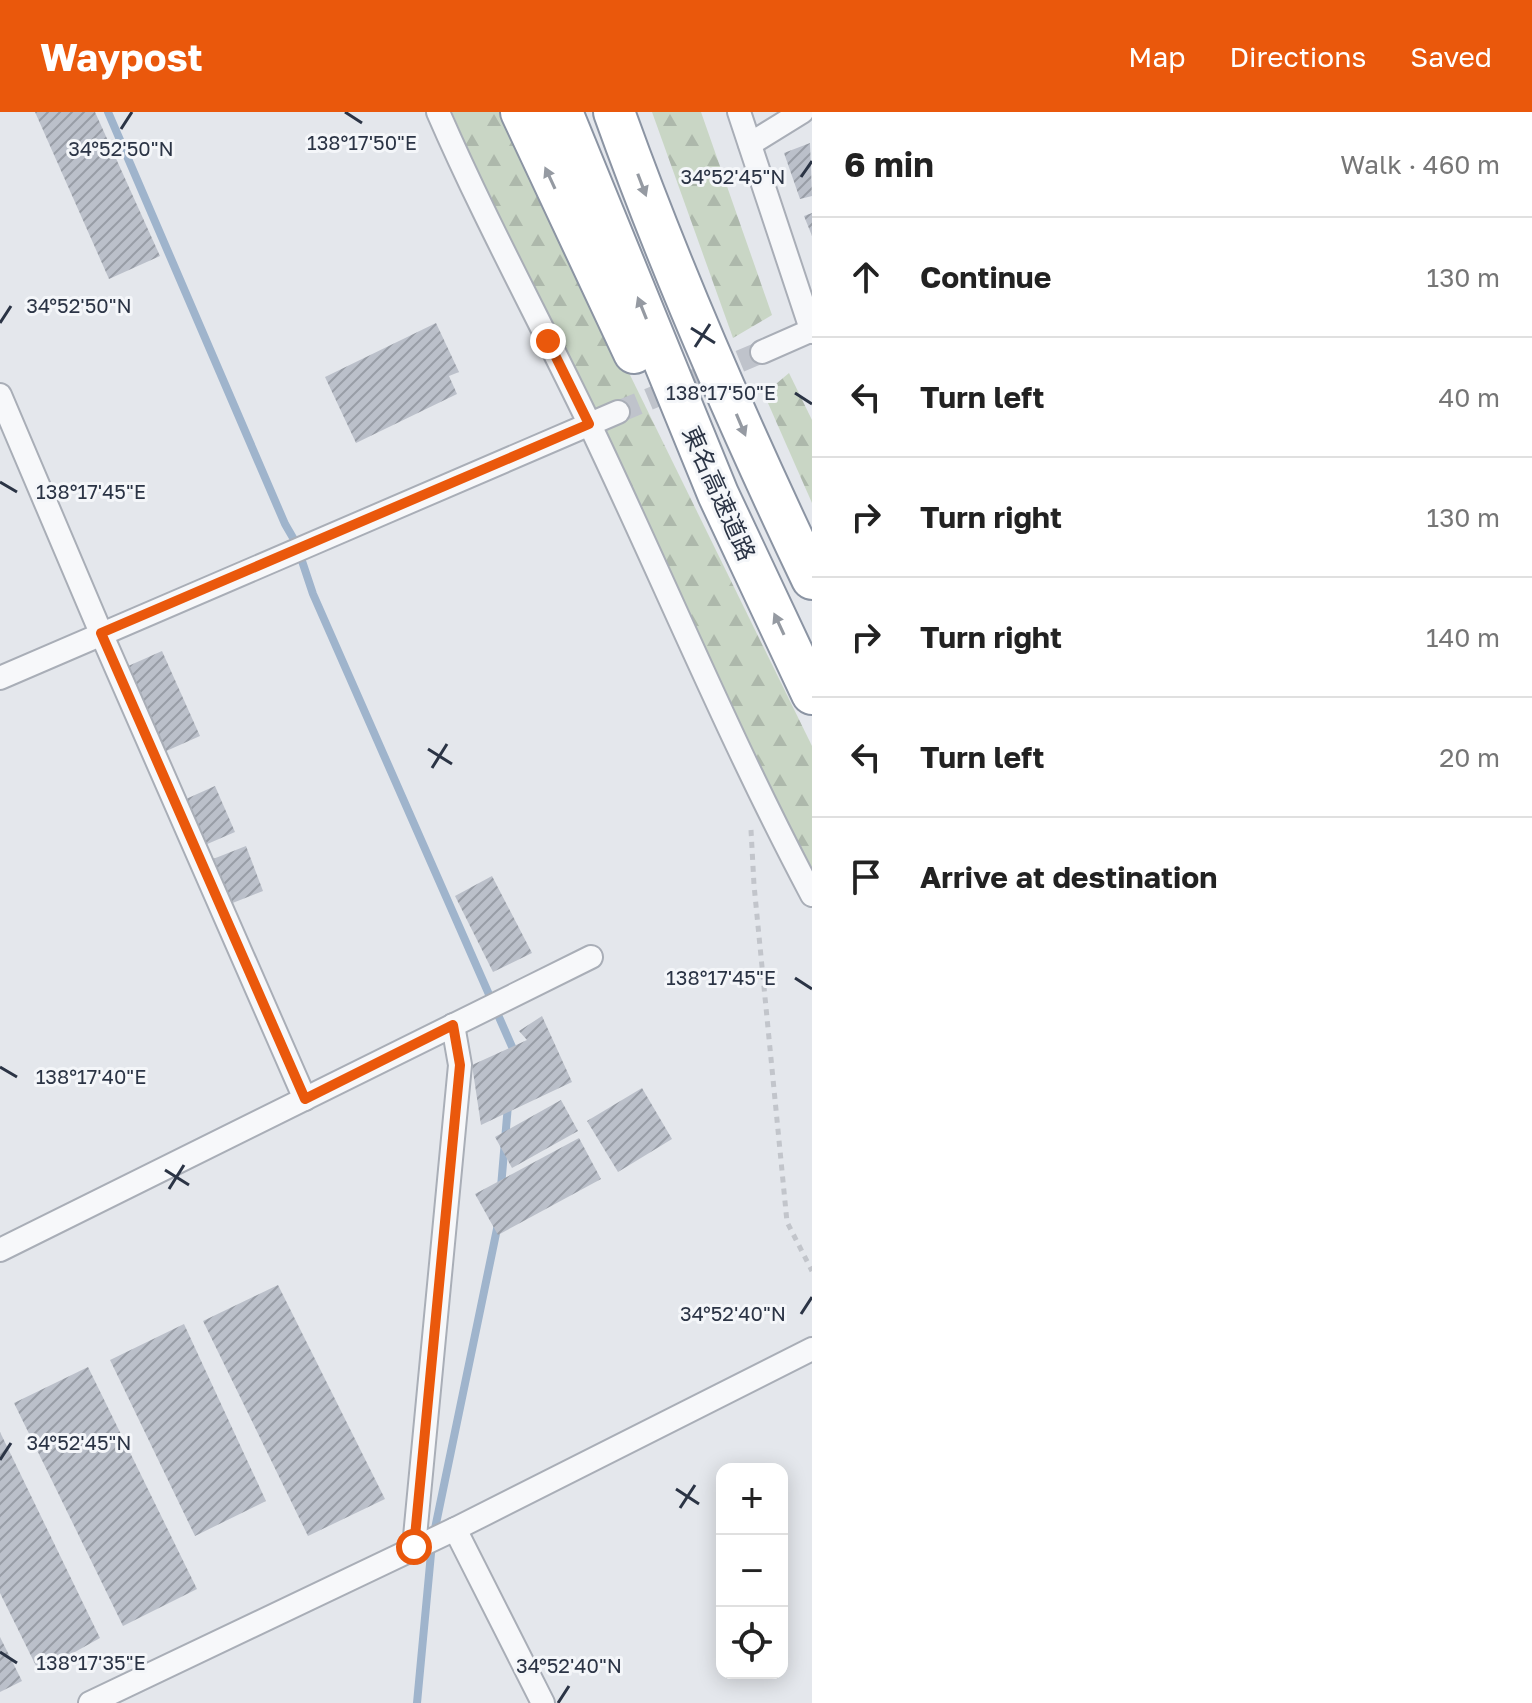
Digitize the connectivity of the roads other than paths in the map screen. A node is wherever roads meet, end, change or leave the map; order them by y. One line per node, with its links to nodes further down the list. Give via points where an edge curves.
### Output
1 (438, 112): 12 (street)
2 (521, 112): 13 (highway, one-way to 2, via 643,373)
3 (562, 112): 13 (highway, 東名高速道路, one-way to 3)
4 (614, 112): 14 (highway, 東名高速道路, one-way to 14, via 676,276)
5 (739, 112): 7 (street)
6 (802, 112): 7 (street)
7 (750, 144): 8 (street)
8 (812, 331): 9 (street)
9 (762, 352)
10 (0, 395): 15 (street)
11 (618, 412): 12 (street)
12 (589, 424): 15 (street); 18 (street, via 761,800)
13 (718, 494): 17 (highway, 東名高速道路, one-way to 13)
14 (812, 579)
15 (101, 633): 16 (street); 21 (street)
16 (0, 678)
17 (812, 694)
18 (812, 895)
19 (591, 957): 20 (street)
20 (453, 1025): 21 (street); 25 (street, via 460,1065)
21 (305, 1099): 22 (street)
22 (0, 1250)
23 (812, 1349): 24 (street)
24 (455, 1529): 25 (street); 27 (street)
25 (414, 1547): 26 (street)
26 (90, 1703)
27 (543, 1703)

